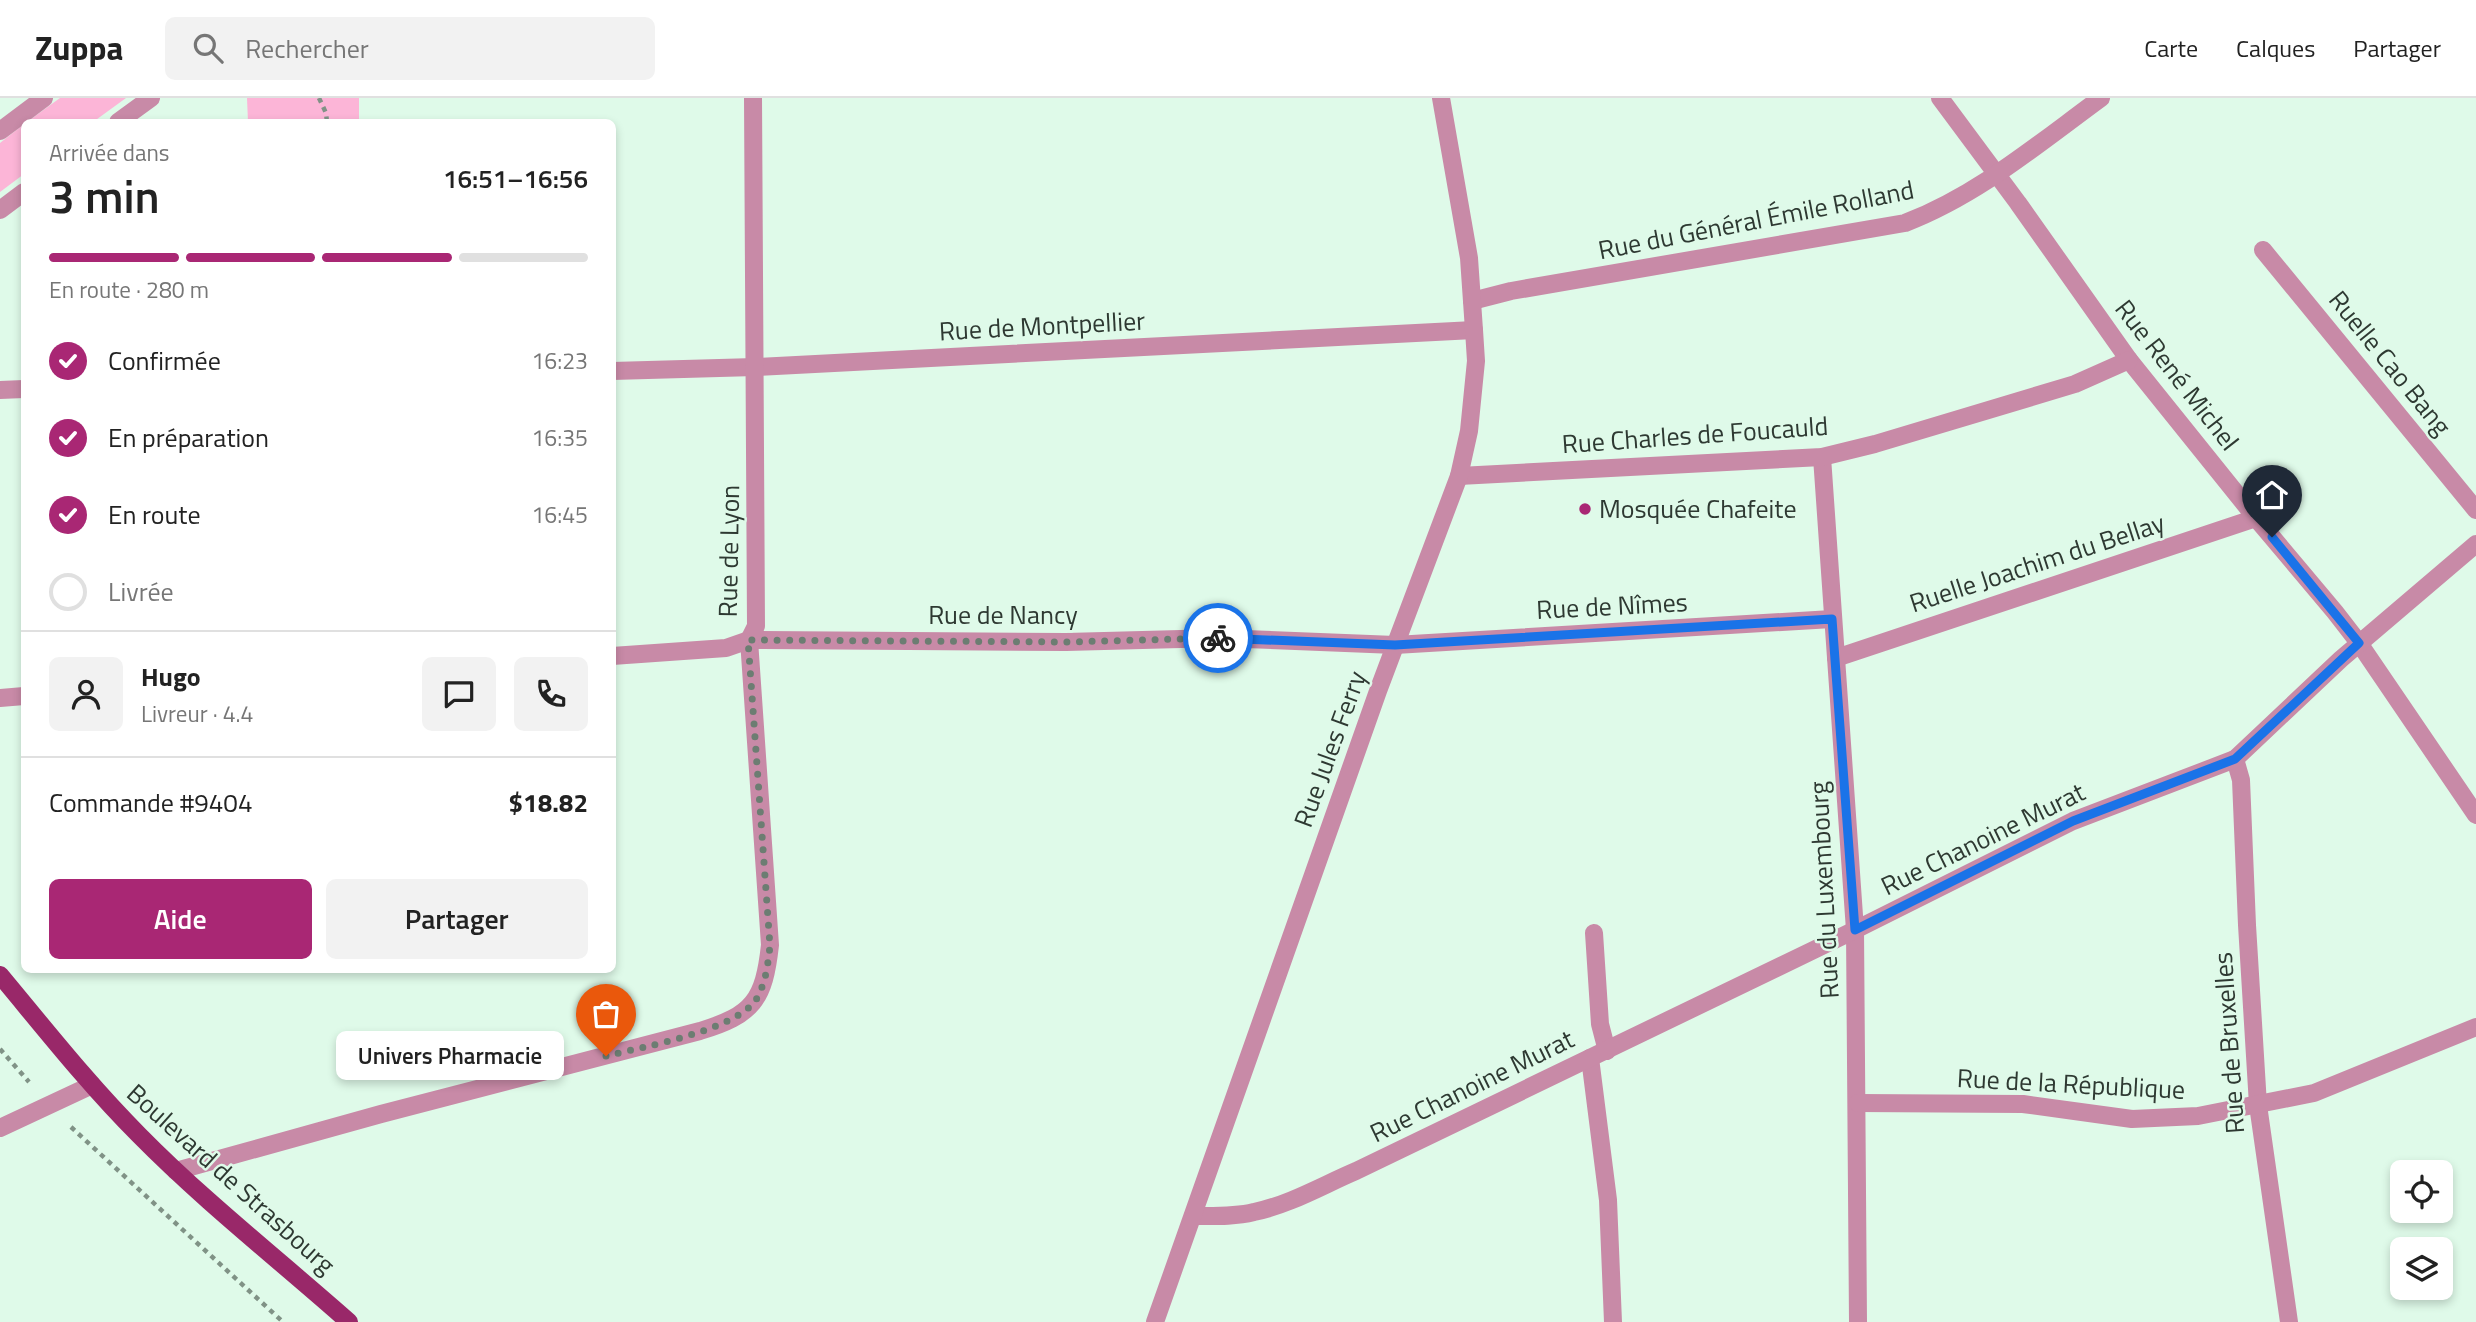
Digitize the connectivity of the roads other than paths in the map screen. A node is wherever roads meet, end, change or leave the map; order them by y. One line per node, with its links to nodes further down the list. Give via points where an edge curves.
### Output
1 (44, 98): 9 (street)
2 (151, 98): 8 (street)
3 (741, 98): 4 (street)
4 (753, 98): 17 (street, Rue de Lyon)
5 (1441, 98): 14 (street, Rue Jules Ferry, via 1469,258)
6 (1940, 98): 10 (street, Rue René Michel)
7 (2101, 98): 10 (street, Rue du Général Émile Rolland)
8 (122, 119)
9 (0, 131)
10 (1997, 174): 14 (street, Rue du Général Émile Rolland, via 1963,197 1905,223); 16 (street, Rue René Michel)
11 (21, 194): 12 (street)
12 (0, 210)
13 (2263, 250): 23 (street, Ruelle Cao Bang)
14 (1472, 301): 15 (street, Rue Jules Ferry)
15 (1474, 330): 17 (street, Rue de Montpellier); 22 (street, Rue Jules Ferry, via 1476,361 1469,431)
16 (2129, 360): 21 (street, Rue Charles de Foucauld, via 2075,384); 24 (street, Rue René Michel)
17 (755, 367): 18 (street, Rue de Montpellier); 27 (street, Rue de Lyon, via 756,626)
18 (616, 371)
19 (21, 389): 20 (street)
20 (0, 390)
21 (1822, 457): 22 (street, Rue Charles de Foucauld); 26 (street, Rue du Luxembourg)
22 (1459, 476): 29 (street, Rue Jules Ferry)
23 (2476, 510)
24 (2256, 519): 28 (street, Rue René Michel); 31 (street, Ruelle Joachim du Bellay)
25 (2476, 544): 28 (street, Rue Chanoine Murat)
26 (1832, 619): 29 (street, Rue de Nîmes); 31 (street, Rue du Luxembourg)
27 (748, 640): 29 (street, Rue de Nancy, via 1219,638); 30 (street, Rue de Nancy, via 726,648); 45 (street, Rue de Lyon, via 770,946 756,1001 730,1022 700,1031)
28 (2359, 643): 34 (street, Rue Chanoine Murat); 35 (street, Rue René Michel)
29 (1395, 645): 46 (street, Rue Jules Ferry)
30 (616, 656)
31 (1836, 658): 36 (street, Rue du Luxembourg)
32 (21, 696): 33 (street)
33 (0, 698)
34 (2235, 759): 36 (street, Rue Chanoine Murat, via 2073,821); 43 (street, Rue de Bruxelles, via 2241,780)
35 (2476, 815)
36 (1855, 930): 40 (street, Rue Chanoine Murat); 42 (street, Rue du Luxembourg)
37 (1594, 933): 40 (street)
38 (0, 975): 41 (main road, Boulevard de Strasbourg)
39 (2476, 1027): 43 (street, Rue de la République, via 2314,1093)
40 (1599, 1055): 46 (street, Rue Chanoine Murat, via 1276,1206 1221,1217); 49 (street)
41 (92, 1085): 44 (street); 45 (main road, Boulevard de Strasbourg)
42 (1858, 1103): 43 (street, Rue de la République, via 2023,1104 2132,1119 2198,1116); 50 (street, Rue du Luxembourg)
43 (2258, 1105): 51 (street, Rue de Bruxelles)
44 (0, 1128)
45 (176, 1171): 47 (main road, Boulevard de Strasbourg)
46 (1193, 1216): 48 (street, Rue Jules Ferry)
47 (349, 1322)
48 (1155, 1322)
49 (1614, 1322)
50 (1858, 1322)
51 (2289, 1322)

